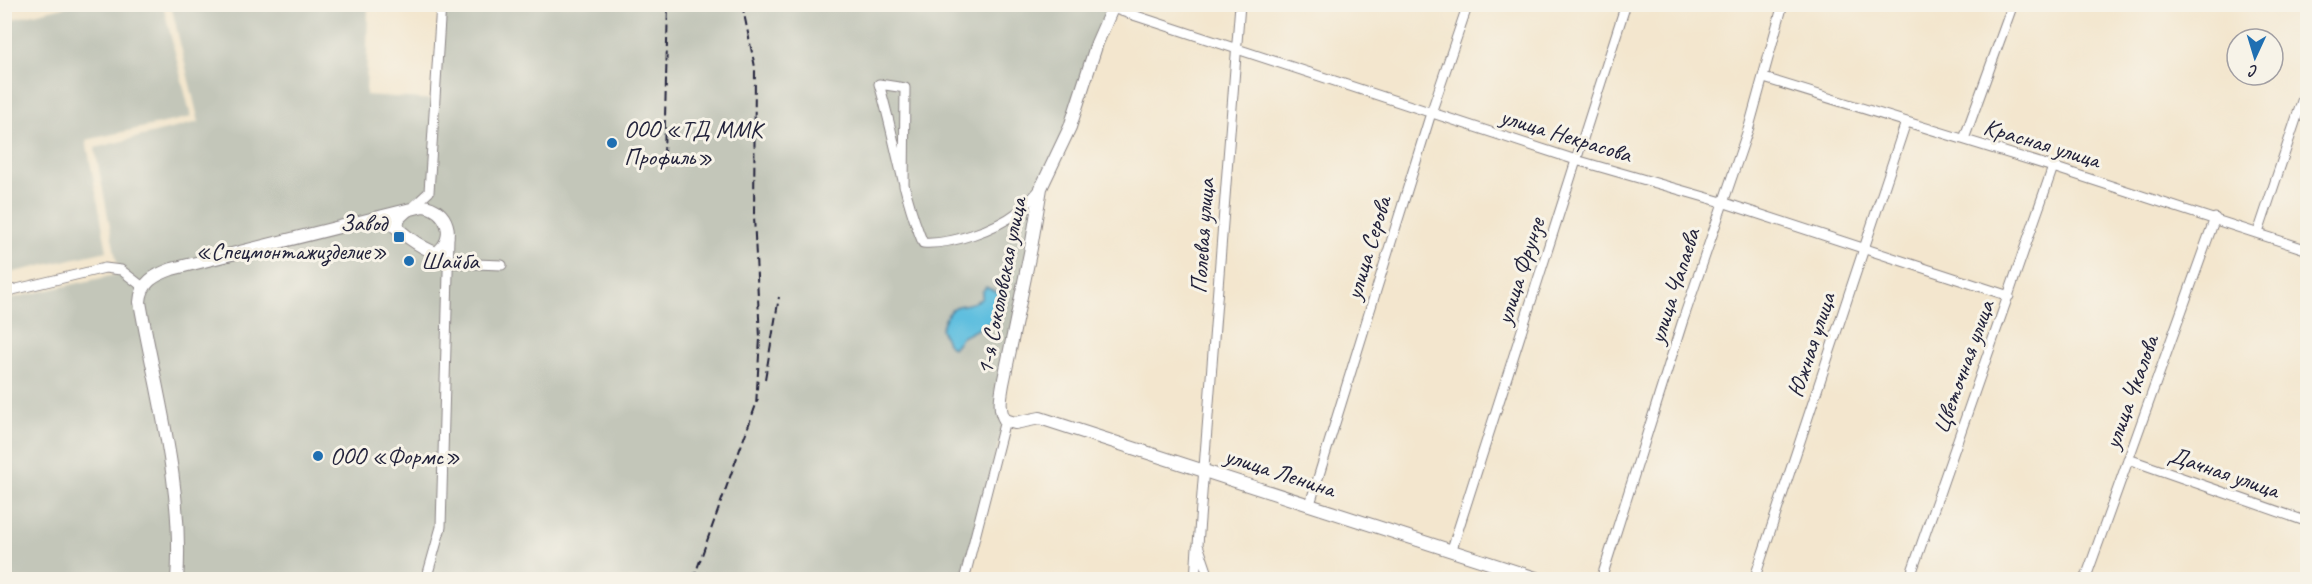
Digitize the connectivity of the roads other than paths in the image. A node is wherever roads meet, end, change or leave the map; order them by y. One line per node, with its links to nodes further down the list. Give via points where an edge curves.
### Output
1 (441, 4): 18 (street)
2 (1240, 4): 8 (street, Полевая улица)
3 (1468, 4): 11 (street, улица Серова)
4 (1626, 4): 14 (street, улица Фрунзе)
5 (1783, 4): 9 (street, улица Чапаева)
6 (2013, 4): 13 (street)
7 (1113, 6): 8 (street, улица Некрасова); 17 (street, 1-я Соколовская улица, via 1070,127)
8 (1236, 50): 11 (street, улица Некрасова); 37 (street, Полевая улица)
9 (1764, 78): 12 (street, Красная улица); 19 (street, улица Чапаева)
10 (2307, 83): 25 (street)
11 (1431, 113): 14 (street, улица Некрасова); 38 (street, улица Серова)
12 (1906, 122): 13 (street, Красная улица); 27 (street, Южная улица)
13 (1964, 140): 15 (street, Красная улица)
14 (1576, 160): 19 (street, улица Некрасова); 41 (street, улица Фрунзе)
15 (2053, 167): 23 (street, Красная улица); 34 (street, Цветочная улица)
16 (904, 186): 16 (street, via 890,121 879,84 905,88); 17 (street, via 923,243 938,244 1001,223 1020,211)
17 (1041, 188): 35 (street, 1-я Соколовская улица, via 1003,384 1001,414)
18 (429, 192): 20 (street); 21 (street)
19 (1722, 202): 27 (street, улица Некрасова); 48 (street, улица Чапаева)
20 (412, 208): 21 (street, via 431,207); 22 (street); 24 (street)
21 (440, 211): 26 (street)
22 (383, 216): 24 (street); 32 (street, via 172,269 157,274)
23 (2215, 218): 25 (street, Красная улица); 36 (street, улица Чкалова)
24 (397, 228): 29 (street)
25 (2258, 233): 28 (street, Красная улица)
26 (448, 237): 29 (street); 30 (street)
27 (1863, 250): 34 (street, улица Некрасова); 49 (street, Южная улица)
28 (2307, 250)
29 (436, 253): 30 (street)
30 (449, 261): 31 (street); 43 (street, via 441,527)
31 (502, 265)
32 (143, 286): 33 (street, via 121,270 105,268); 42 (street, via 140,302 178,522)
33 (4, 292)
34 (2009, 296): 50 (street, Цветочная улица)
35 (1005, 420): 37 (street, улица Ленина, via 1015,423 1040,418); 44 (street, 1-я Соколовская улица)
36 (2128, 459): 39 (street, Дачная улица); 51 (street, улица Чкалова)
37 (1204, 470): 38 (street, улица Ленина); 40 (street, Полевая улица)
38 (1310, 504): 41 (street, улица Ленина)
39 (2307, 522)
40 (1198, 545): 45 (street, Полевая улица); 46 (street)
41 (1452, 549): 47 (street, улица Ленина)
42 (177, 579)
43 (426, 579)
44 (964, 579)
45 (1195, 579)
46 (1210, 579)
47 (1542, 579)
48 (1601, 579)
49 (1754, 579)
50 (1909, 579)
51 (2085, 579)

